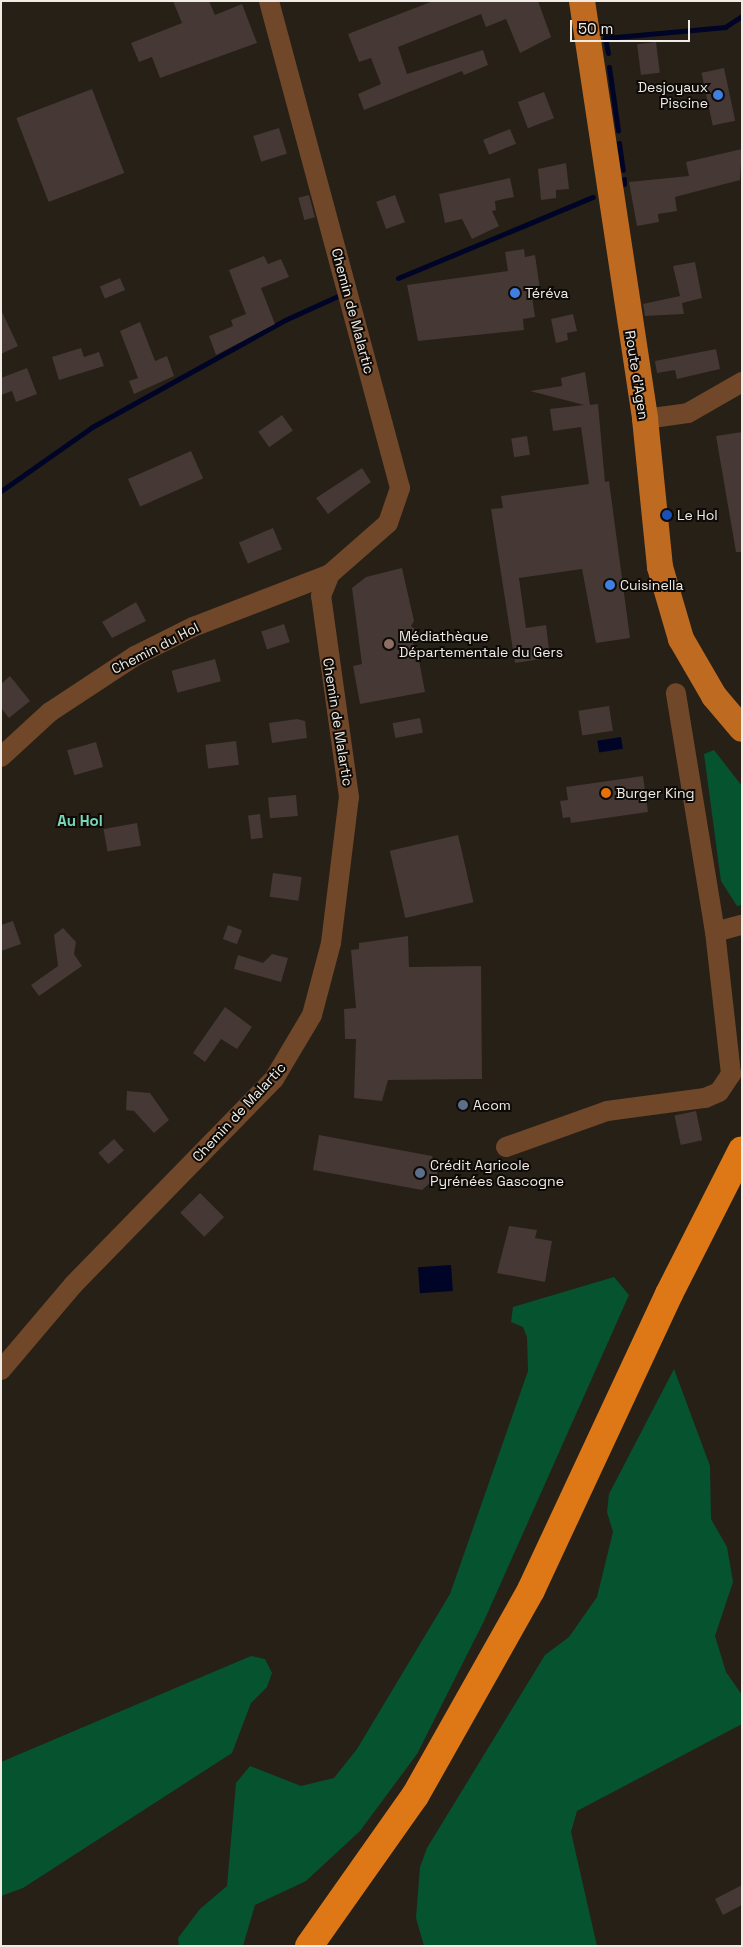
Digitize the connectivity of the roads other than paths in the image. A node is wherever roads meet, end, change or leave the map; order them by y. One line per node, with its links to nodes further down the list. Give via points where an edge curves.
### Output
1 (269, 1): 5 (street, Chemin de Malartic, via 400,488 397,506 376,538)
2 (582, 1): 4 (main road, Route d'Agen)
3 (742, 382): 4 (street, via 688,413)
4 (645, 419): 7 (main road, Route d'Agen, via 659,558 668,605 697,671)
5 (330, 574): 8 (street, Chemin du Hol, via 193,627 134,656 50,712); 13 (street, Chemin de Malartic, via 320,596 320,618 347,766 348,816 331,943 312,1015 274,1079 73,1285)
6 (676, 693): 10 (street)
7 (742, 729)
8 (1, 757)
9 (742, 925): 10 (street)
10 (715, 932): 11 (street, via 732,1063 723,1088 705,1098 578,1118)
11 (506, 1147)
12 (742, 1150): 14 (highway, via 518,1616 415,1796)
13 (1, 1370)
14 (309, 1946)

